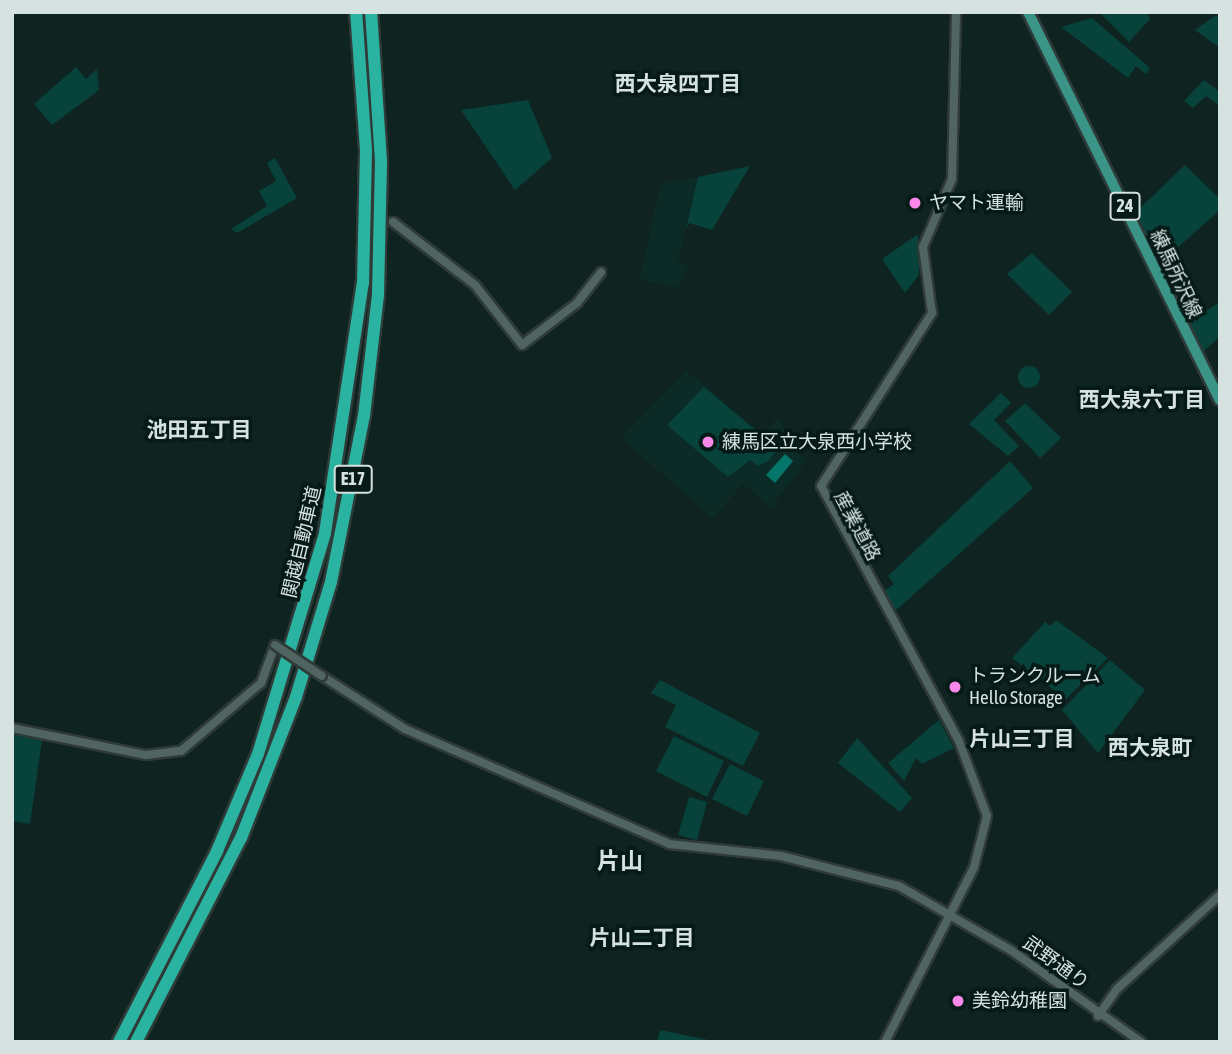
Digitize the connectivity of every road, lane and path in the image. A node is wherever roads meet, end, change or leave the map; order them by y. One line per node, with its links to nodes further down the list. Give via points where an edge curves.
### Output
1 (356, 12): 12 (highway, 関越自動車道 / E17, via 366,150 363,283 325,533 258,754 212,861)
2 (371, 12): 13 (highway, 関越自動車道 / E17, via 381,161 378,295 364,416 331,582 296,697 241,838)
3 (956, 12): 10 (street, 産業道路, via 952,179 923,247 932,313 831,462 821,492 949,722 985,803 985,843)
4 (1028, 12): 7 (main road, 練馬所沢線 / 24)
5 (393, 222): 6 (street, via 475,285 522,345 577,303)
6 (601, 272)
7 (1220, 400)
8 (12, 728): 10 (street, 武野通り, bridge, via 146,754 181,751 261,683 275,645 405,729 669,844 843,868 899,886)
9 (1220, 895): 11 (street, via 1117,989)
10 (950, 915): 11 (street, 武野通り, via 1012,951); 14 (street, 産業道路)
11 (1098, 1016): 15 (street, 武野通り)
12 (119, 1042)
13 (136, 1042)
14 (885, 1042)
15 (1141, 1042)

